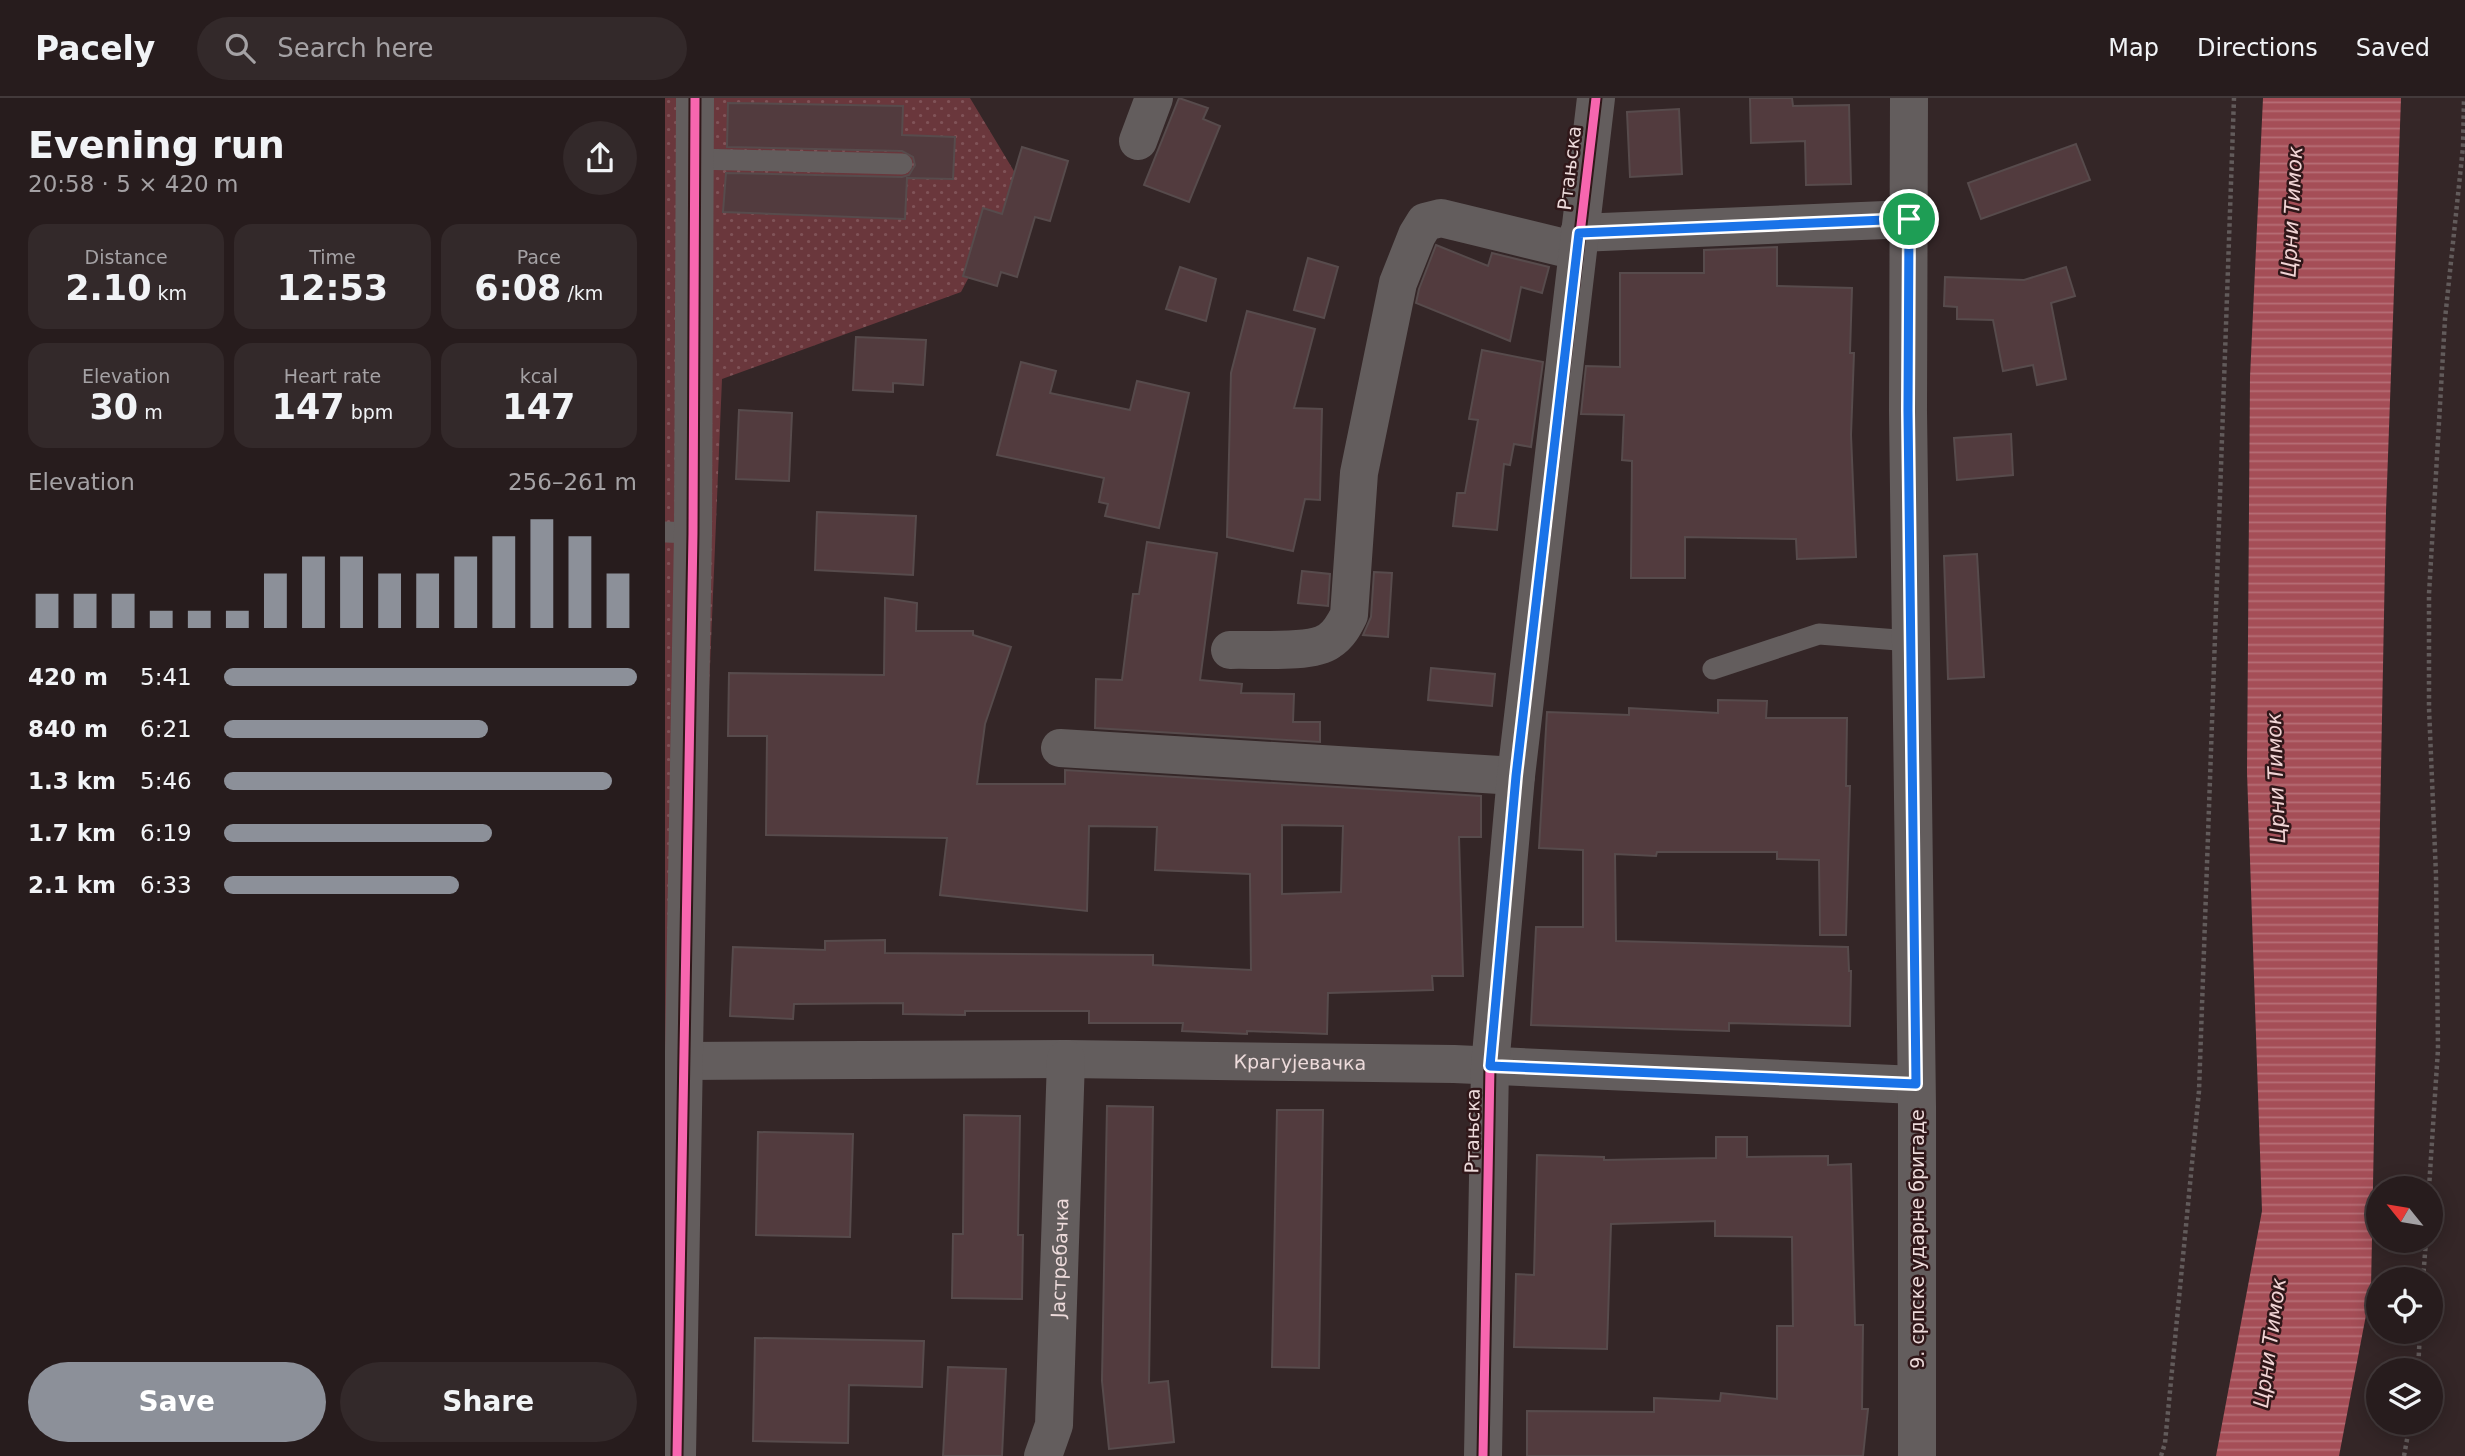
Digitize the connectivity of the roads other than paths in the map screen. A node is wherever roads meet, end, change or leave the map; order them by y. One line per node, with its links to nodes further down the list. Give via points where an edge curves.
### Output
1 (695, 98): 6 (street)
2 (1154, 98): 5 (street)
3 (1596, 98): 9 (street, Ртањска)
4 (1909, 98): 8 (street, 9. српске ударне бригаде)
5 (1138, 141)
6 (695, 159): 7 (lane); 10 (street)
7 (902, 164)
8 (1909, 219): 9 (street); 11 (street, 9. српске ударне бригаде)
9 (1578, 242): 12 (street, via 1441,218 1425,222 1398,283 1359,473 1349,615 1331,640 1316,648); 15 (street, Ртањска)
10 (679, 533): 17 (street)
11 (1911, 641): 13 (lane, via 1819,634); 19 (street, 9. српске ударне бригаде)
12 (1230, 650)
13 (1713, 669)
14 (1060, 748): 15 (street)
15 (1516, 776): 18 (street, Ртањска)
16 (1066, 1059): 17 (street, Крагујевачка); 18 (street, Крагујевачка); 21 (street, Јастребачка, via 1054,1425)
17 (684, 1061): 20 (street)
18 (1490, 1066): 19 (street, Крагујевачка); 22 (street, Ртањска)
19 (1916, 1084): 23 (street, 9. српске ударне бригаде)
20 (677, 1456)
21 (1043, 1456)
22 (1483, 1456)
23 (1917, 1456)

